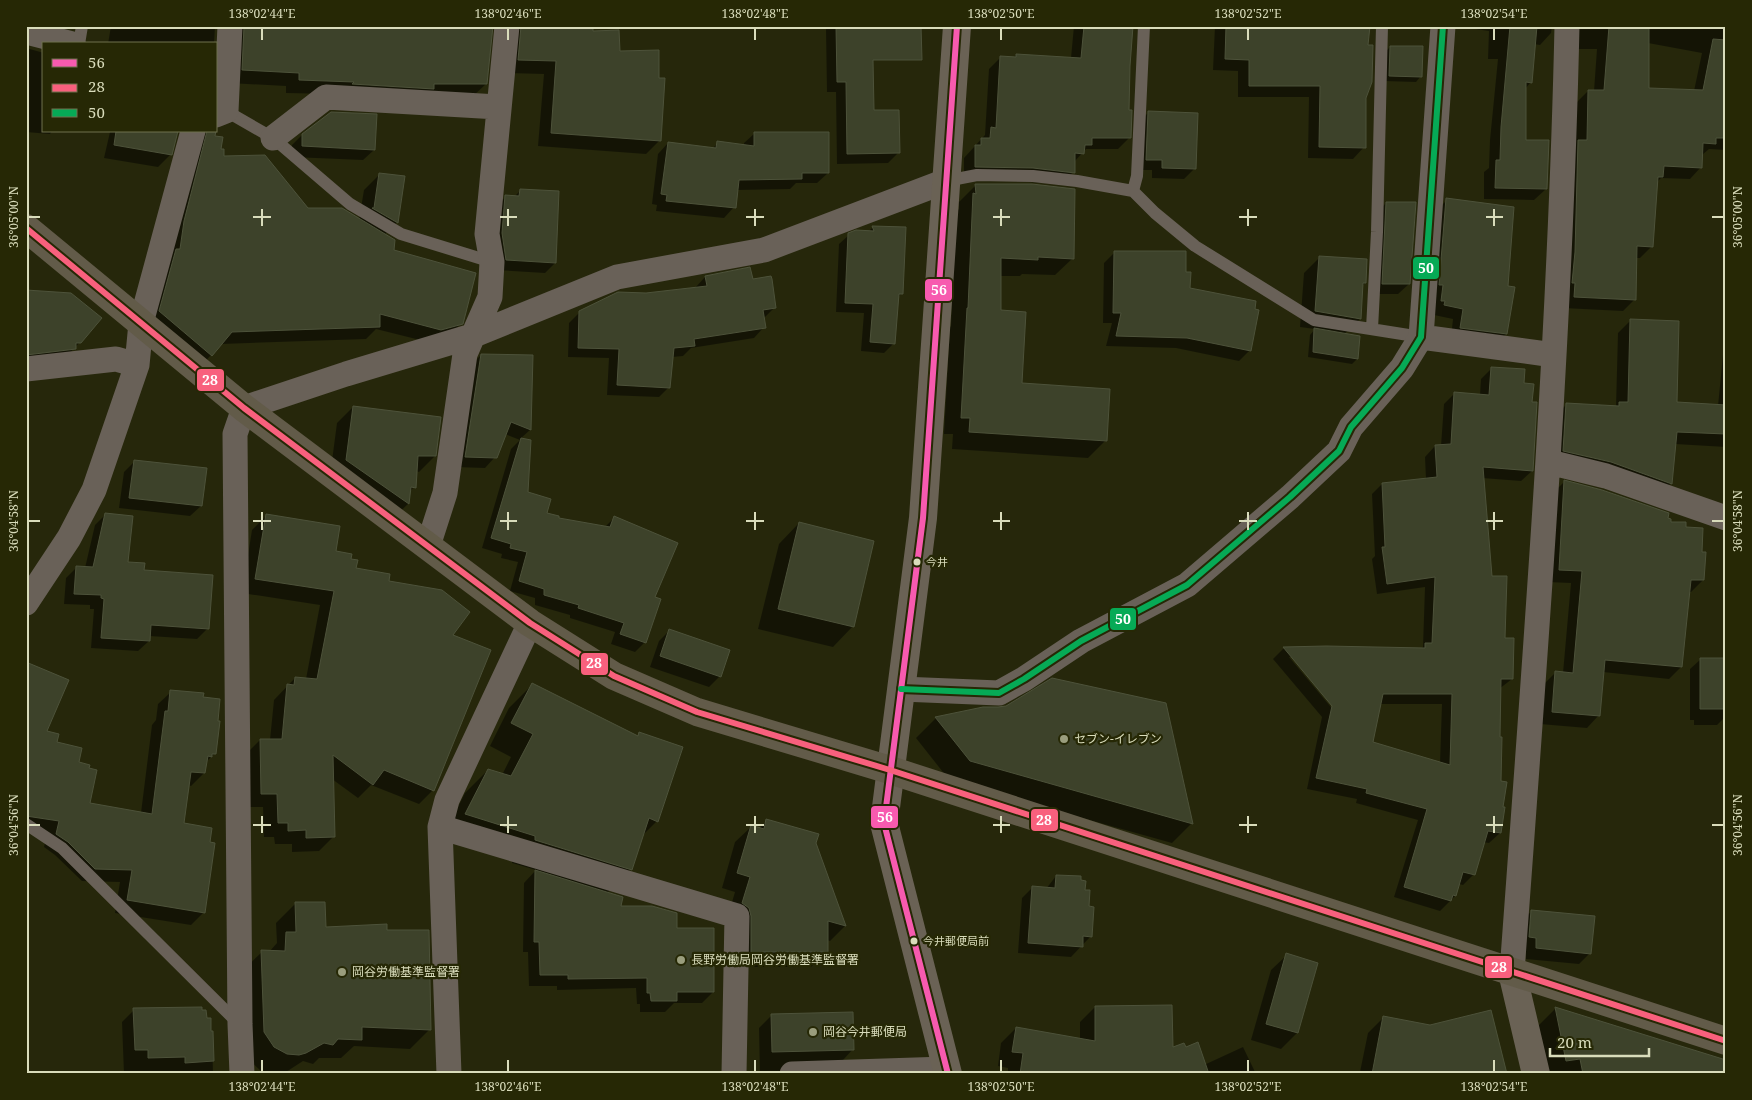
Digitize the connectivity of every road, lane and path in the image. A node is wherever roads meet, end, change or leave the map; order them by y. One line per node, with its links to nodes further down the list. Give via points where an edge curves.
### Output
1 (82, 26): 11 (lane)
2 (230, 26): 13 (street)
3 (507, 26): 12 (street)
4 (957, 26): 16 (street)
5 (1144, 26): 17 (lane, via 1137,176)
6 (1382, 26): 21 (lane)
7 (1443, 26): 23 (street)
8 (1567, 26): 24 (street)
9 (26, 32): 10 (street)
10 (65, 42)
11 (79, 42)
12 (498, 107): 15 (street, via 326,97); 19 (street, via 487,234)
13 (219, 111): 15 (lane)
14 (193, 132): 20 (street)
15 (273, 138): 19 (lane, via 350,204 402,234)
16 (946, 181): 17 (lane, via 977,175 1033,176); 22 (street, via 764,250 617,276); 33 (street, via 923,518)
17 (1133, 191): 21 (lane, via 1195,246 1314,320)
18 (26, 228): 20 (highway)
19 (492, 262): 22 (street, via 490,297)
20 (140, 323): 25 (street); 27 (highway)
21 (1372, 329): 23 (lane)
22 (472, 336): 27 (street); 30 (street, via 461,376 445,493)
23 (1421, 337): 24 (street); 33 (street, via 1402,368 1351,427 1340,451 1187,585 1081,641 999,693)
24 (1554, 355): 28 (street)
25 (138, 364): 26 (street, via 116,359); 31 (street, via 94,490 69,538)
26 (26, 369)
27 (244, 408): 30 (highway); 38 (street, via 235,434)
28 (1549, 462): 29 (street, via 1606,476); 37 (street)
29 (1726, 518)
30 (428, 546): 32 (highway)
31 (26, 603)
32 (530, 622): 34 (highway, via 614,676 697,712); 36 (street, via 447,800)
33 (901, 689): 34 (street)
34 (890, 770): 37 (highway); 40 (street, via 884,823)
35 (26, 824): 38 (lane, via 62,848)
36 (440, 827): 42 (street); 43 (street, via 737,916)
37 (1512, 972): 39 (highway); 45 (street)
38 (240, 1024): 41 (street)
39 (1726, 1041)
40 (947, 1071): 44 (street)
41 (242, 1074)
42 (449, 1074)
43 (734, 1074)
44 (792, 1074)
45 (1536, 1074)

